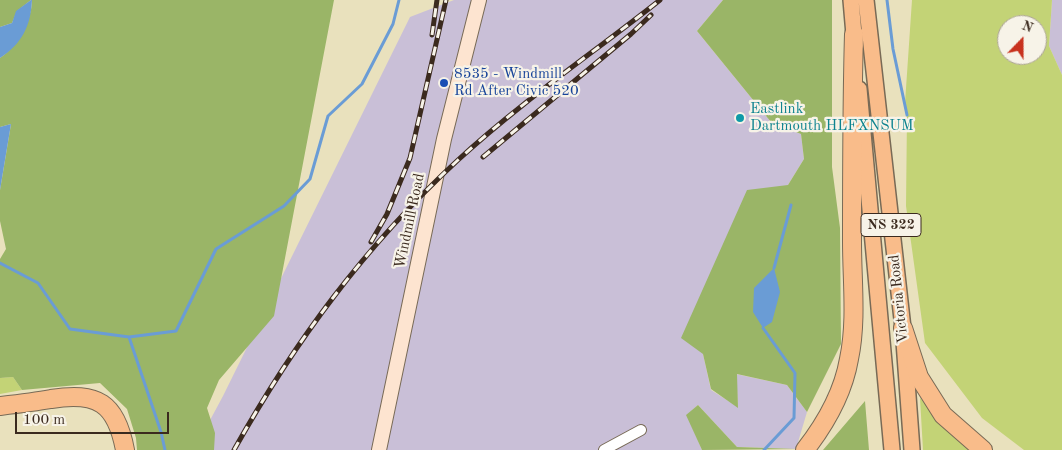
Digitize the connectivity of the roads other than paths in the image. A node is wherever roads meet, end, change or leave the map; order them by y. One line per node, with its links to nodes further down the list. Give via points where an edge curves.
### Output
1 (479, 0): 11 (main road, Windmill Road, via 444,139)
2 (851, 0): 4 (main road, Victoria Road / NS 322)
3 (866, 0): 5 (main road, Victoria Road / NS 322)
4 (854, 34): 13 (highway, via 853,328 842,387 832,412); 14 (main road, Victoria Road / NS 322)
5 (903, 328): 15 (main road, Victoria Road / NS 322); 16 (highway, via 919,378 942,415)
6 (0, 406): 7 (highway, via 85,397 102,404)
7 (117, 421): 9 (highway); 10 (highway)
8 (641, 430): 12 (street)
9 (116, 450)
10 (125, 450)
11 (379, 450)
12 (604, 450)
13 (805, 450)
14 (892, 450)
15 (912, 450)
16 (983, 450)

